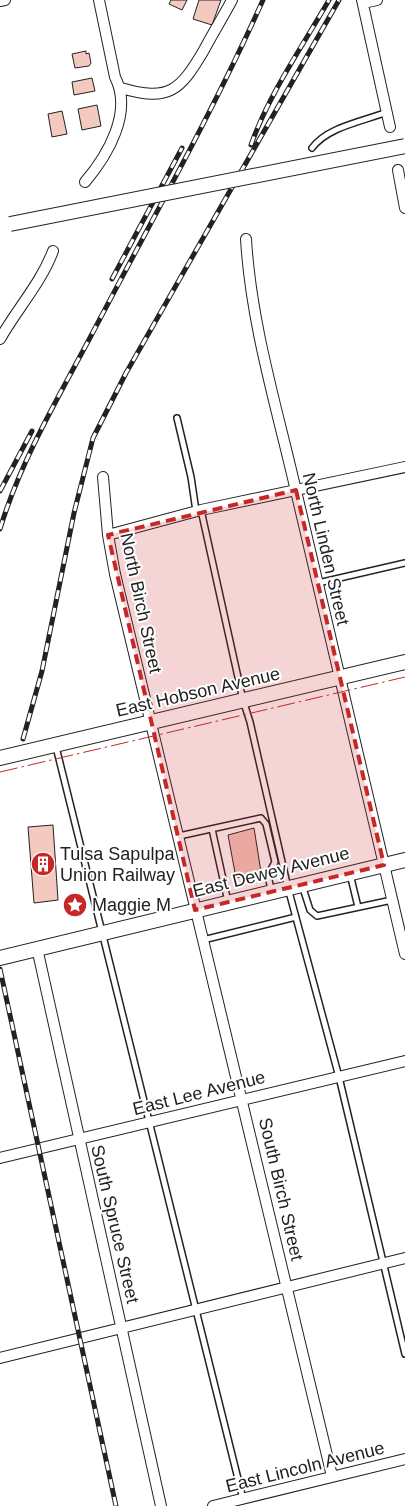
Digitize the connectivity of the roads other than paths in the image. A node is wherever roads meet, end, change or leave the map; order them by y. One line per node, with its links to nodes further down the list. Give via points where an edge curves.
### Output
1 (5, 0): 5 (street)
2 (98, 0): 7 (street, via 115,77)
3 (232, 0): 7 (street, via 187,79 168,92 155,94)
4 (377, 0): 6 (street)
5 (0, 1)
6 (363, 2): 8 (street)
7 (121, 88): 13 (street, via 112,143 101,164)
8 (387, 112): 9 (street); 11 (lane, via 329,133 318,139)
9 (390, 127)
10 (405, 146): 15 (street, bridge)
11 (312, 148)
12 (398, 170): 14 (street)
13 (85, 182)
14 (405, 208)
15 (5, 225)
16 (246, 240): 22 (street, North Linden Street, via 267,366)
17 (53, 251): 18 (street, via 43,275)
18 (0, 339)
19 (177, 418): 23 (lane)
20 (405, 467): 22 (street)
21 (103, 477): 24 (street, North Birch Street)
22 (296, 490): 23 (street); 26 (street, North Linden Street)
23 (198, 511): 24 (street); 29 (lane)
24 (108, 535): 30 (street, North Birch Street)
25 (405, 563): 26 (lane)
26 (317, 583): 28 (street, North Linden Street)
27 (405, 662): 28 (street, East Hobson Avenue)
28 (338, 679): 29 (street, East Hobson Avenue); 36 (street, North Linden Street)
29 (243, 700): 30 (street, East Hobson Avenue); 39 (lane)
30 (151, 721): 31 (street, East Hobson Avenue); 34 (street, North Birch Street)
31 (55, 744): 32 (street, East Hobson Avenue); 46 (lane)
32 (0, 758)
33 (212, 829): 34 (lane); 40 (lane, via 261,818 266,824 275,862 268,875); 42 (lane)
34 (179, 836): 44 (street, North Birch Street)
35 (405, 860): 36 (street, East Dewey Avenue)
36 (384, 865): 37 (street, East Dewey Avenue); 41 (street, North Linden Street)
37 (350, 873): 38 (street, East Dewey Avenue); 43 (lane)
38 (302, 884): 39 (street, East Dewey Avenue); 43 (lane, via 310,910 316,916)
39 (288, 888): 40 (street, East Dewey Avenue); 45 (lane)
40 (272, 892): 42 (street, East Dewey Avenue)
41 (392, 900): 43 (lane); 49 (street, North Linden Street)
42 (228, 902): 44 (street, East Dewey Avenue)
43 (358, 907)
44 (195, 910): 46 (street, East Dewey Avenue); 47 (street, South Birch Street)
45 (296, 917): 47 (lane); 52 (lane)
46 (102, 933): 48 (street, East Dewey Avenue); 54 (lane)
47 (202, 940): 53 (street, South Birch Street)
48 (37, 948): 50 (street, East Dewey Avenue); 55 (street, South Spruce Street)
49 (405, 954)
50 (0, 958)
51 (405, 1061): 52 (street, East Lee Avenue)
52 (339, 1076): 53 (street, East Lee Avenue); 58 (lane)
53 (244, 1099): 54 (street, East Lee Avenue); 59 (street, South Birch Street)
54 (148, 1122): 55 (street, East Lee Avenue); 60 (lane)
55 (79, 1140): 56 (street, East Lee Avenue); 61 (street, South Spruce Street)
56 (0, 1158)
57 (405, 1258): 58 (street)
58 (385, 1263): 59 (street); 62 (lane)
59 (287, 1288): 60 (street); 65 (street, South Birch Street)
60 (195, 1308): 61 (street); 66 (lane)
61 (122, 1329): 63 (street); 67 (street, South Spruce Street)
62 (405, 1354)
63 (0, 1358)
64 (405, 1459): 65 (street, East Lincoln Avenue)
65 (332, 1476): 66 (street, East Lincoln Avenue)
66 (243, 1498): 68 (street, East Lincoln Avenue)
67 (161, 1506)
68 (213, 1506)

